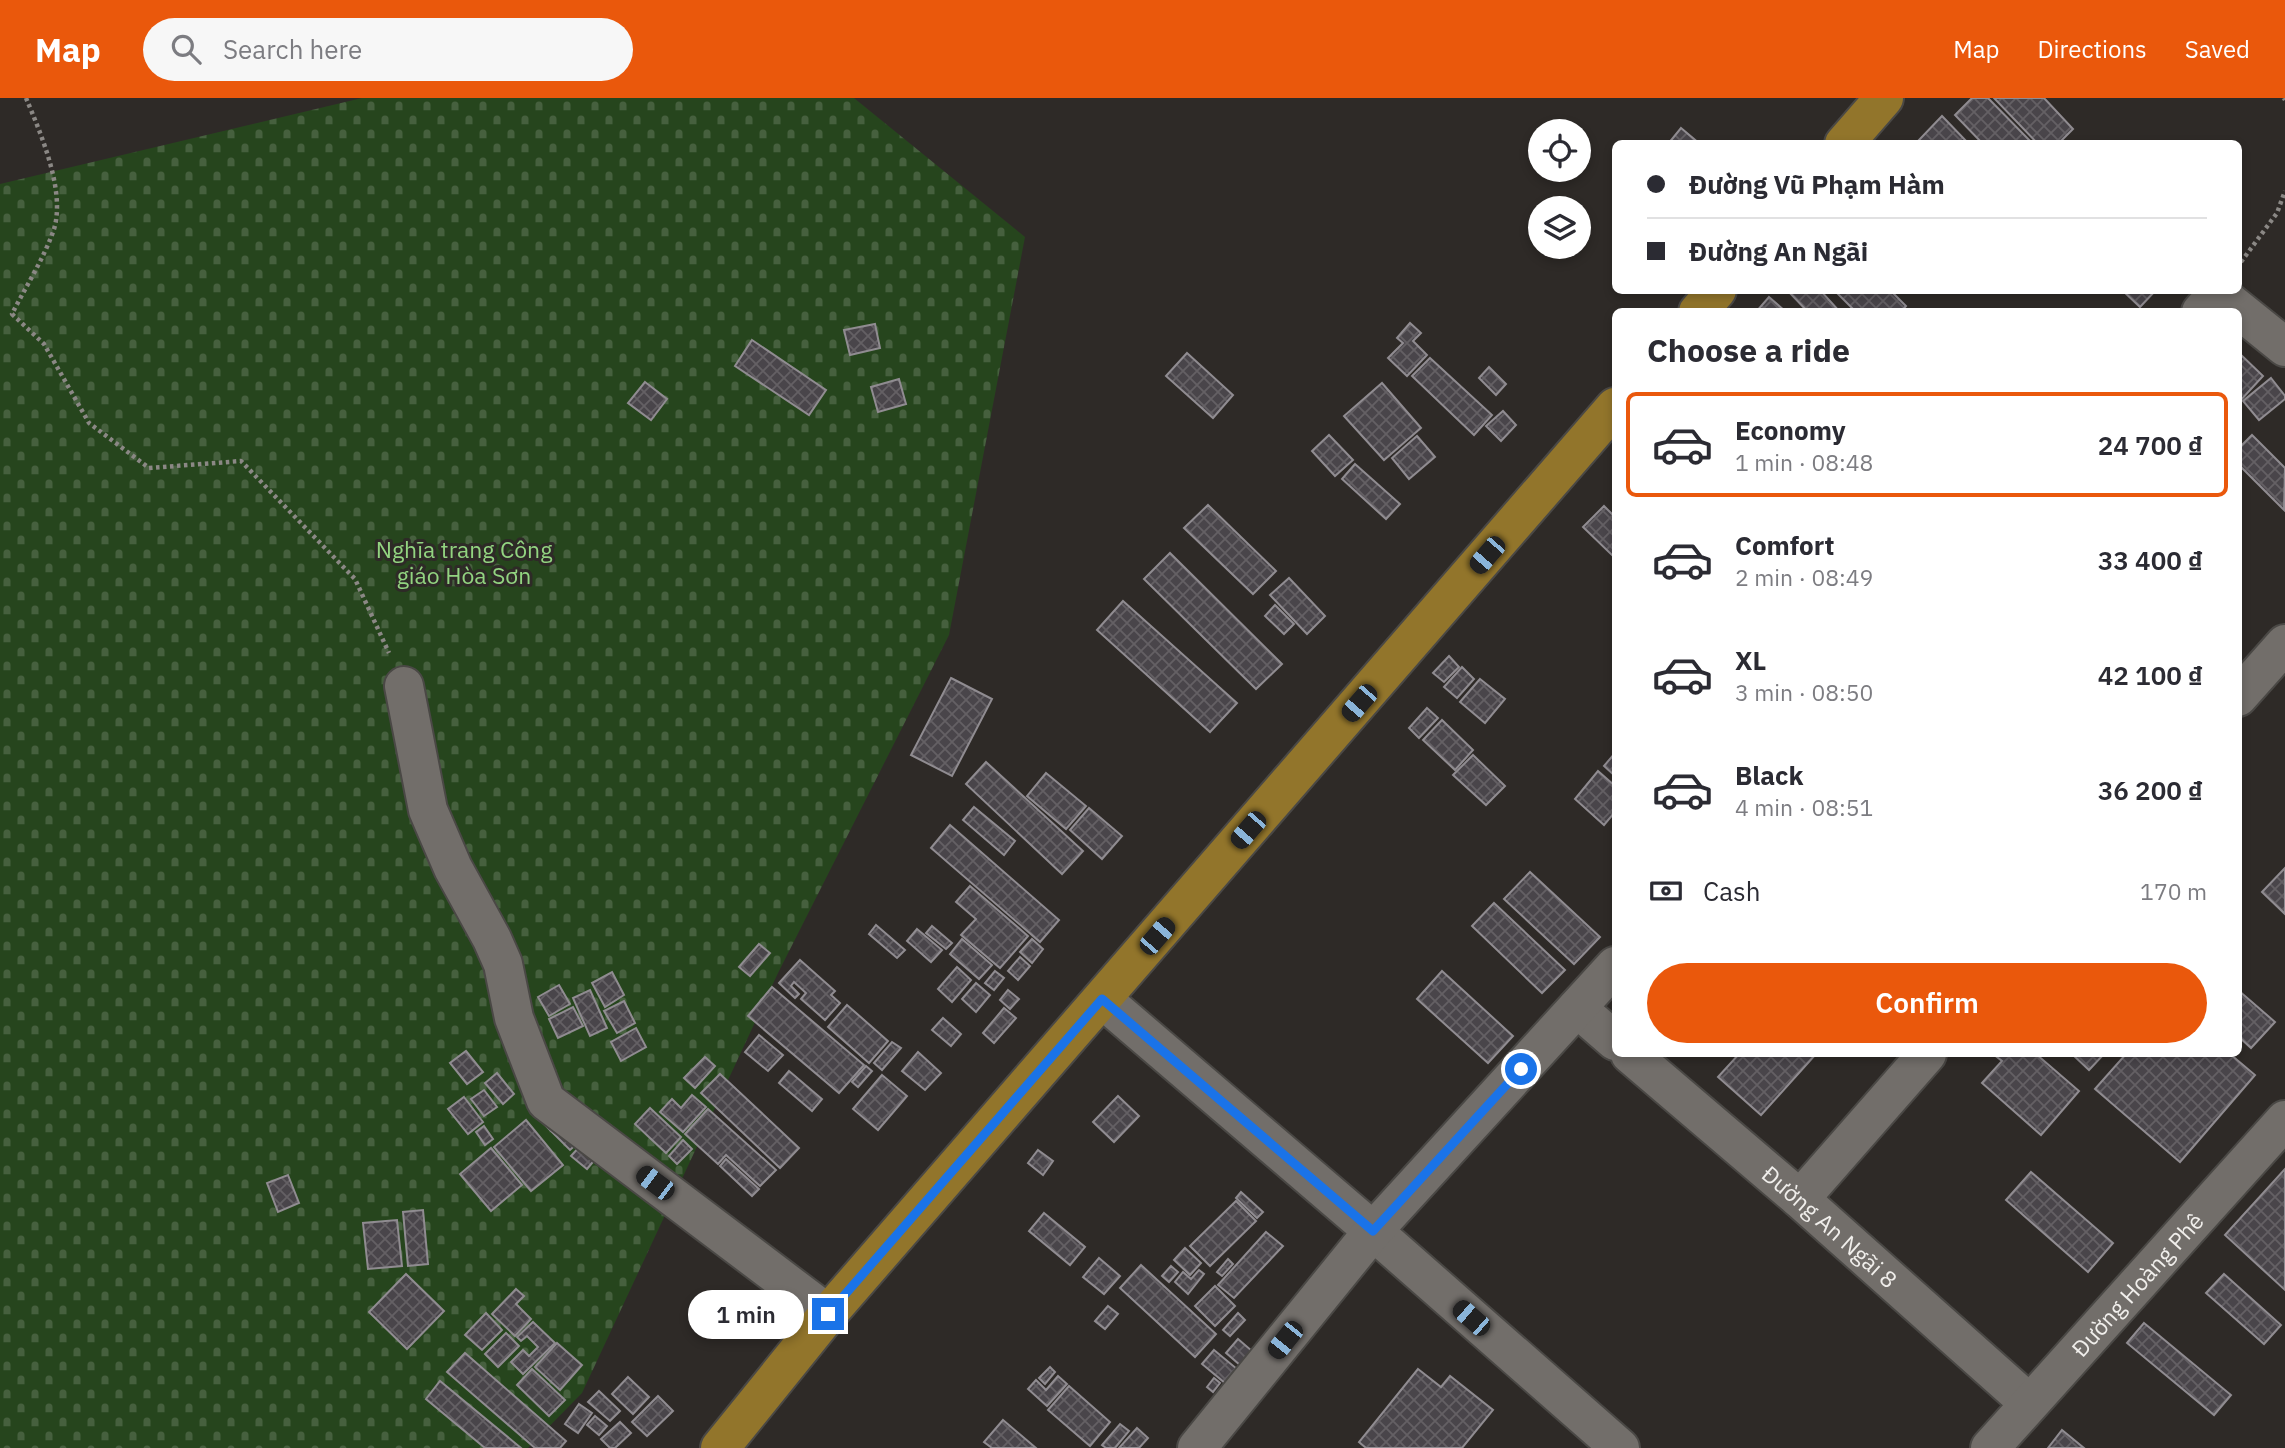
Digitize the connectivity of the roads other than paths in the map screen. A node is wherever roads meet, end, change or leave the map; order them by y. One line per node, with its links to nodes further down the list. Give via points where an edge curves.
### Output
1 (1884, 98): 2 (main road)
2 (1847, 140)
3 (1714, 294): 6 (main road)
4 (2217, 294): 7 (street)
5 (2219, 294): 8 (street)
6 (1702, 308)
7 (2205, 308)
8 (2237, 308)
9 (2242, 312): 10 (street)
10 (2285, 347)
11 (1612, 410): 16 (main road)
12 (2285, 644): 14 (street)
13 (404, 686): 24 (street, via 428,810 503,964 514,1018 546,1101)
14 (2242, 693)
15 (1612, 968): 17 (street)
16 (1102, 999): 23 (street); 24 (main road)
17 (1577, 1008): 18 (street); 23 (street)
18 (1612, 1038)
19 (1634, 1057): 22 (street, Đường An Ngãi 8)
20 (1924, 1057): 22 (street)
21 (2285, 1120): 25 (street, Đường Hoàng Phê)
22 (1800, 1199): 25 (street, Đường An Ngãi 8)
23 (1373, 1231): 26 (street); 28 (street)
24 (828, 1314): 27 (main road)
25 (2029, 1402): 29 (street, Đường Hoàng Phê)
26 (1609, 1445)
27 (720, 1448)
28 (1197, 1448)
29 (1990, 1448)

